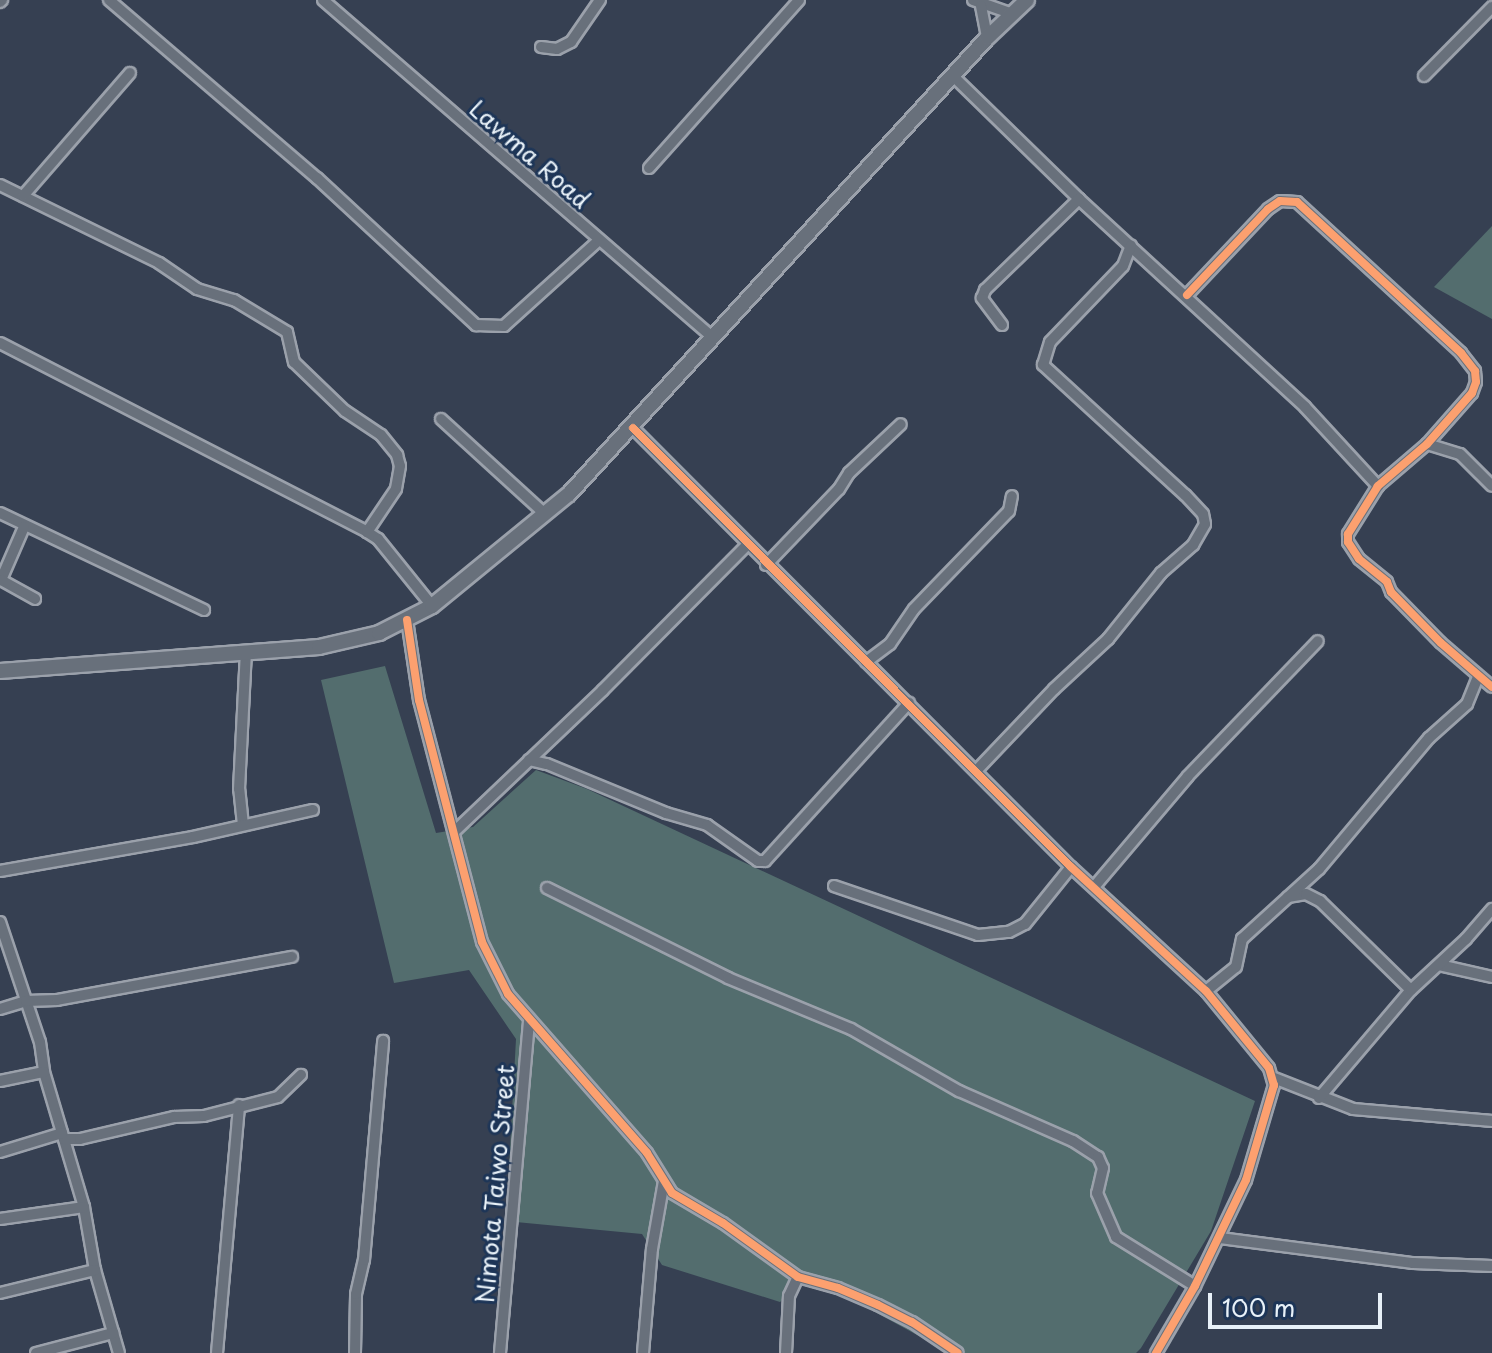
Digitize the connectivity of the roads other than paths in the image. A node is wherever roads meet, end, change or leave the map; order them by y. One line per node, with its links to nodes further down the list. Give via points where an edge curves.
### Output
1 (109, 0): 18 (street, via 339,198 476,325 504,326)
2 (323, 0): 18 (street, Lawma Road)
3 (600, 0): 10 (street, via 571,42 557,49)
4 (799, 0): 14 (street)
5 (1027, 0): 8 (main road)
6 (977, 3): 8 (street); 9 (street)
7 (1492, 7): 13 (street)
8 (1013, 14): 9 (main road)
9 (987, 38): 12 (main road)
10 (541, 47)
11 (130, 73): 16 (street)
12 (953, 76): 17 (street); 22 (main road)
13 (1424, 76)
14 (649, 168)
15 (0, 185): 16 (street)
16 (23, 196): 34 (street, via 159,263 197,289 234,300 287,332 294,362 345,411 381,435 397,455 396,489)
17 (1079, 199): 19 (street); 21 (street, via 985,290 982,298)
18 (598, 241): 22 (street, Lawma Road)
19 (1131, 245): 20 (street); 49 (street, via 1123,266 1050,342 1043,365 1185,495 1203,514 1205,524 1193,545 1161,573 1108,639)
20 (1187, 295): 27 (street, via 1268,209 1280,201 1301,204 1475,371 1472,393); 28 (street, via 1305,407)
21 (1002, 325)
22 (711, 336): 26 (main road)
23 (0, 343): 34 (street)
24 (441, 419): 32 (street)
25 (901, 424): 36 (street)
26 (633, 428): 32 (main road); 35 (street)
27 (1427, 444): 28 (street); 29 (street, via 1460,454)
28 (1378, 486): 45 (street, via 1348,542)
29 (1492, 486)
30 (1012, 496): 43 (street, via 1009,511 914,609 890,644)
31 (0, 513): 33 (street)
32 (544, 513): 38 (main road)
33 (24, 527): 37 (street, via 1,580); 39 (street)
34 (367, 532): 38 (street)
35 (747, 545): 36 (street); 48 (street)
36 (766, 565): 43 (street)
37 (35, 599)
38 (432, 606): 40 (main road)
39 (204, 610)
40 (407, 620): 42 (main road, via 361,639); 52 (street, via 419,700)
41 (1318, 641): 56 (street, via 1188,776)
42 (246, 652): 44 (main road); 51 (street, via 239,789)
43 (866, 662): 47 (street)
44 (0, 671)
45 (1478, 677): 46 (street); 58 (street, via 1467,704 1439,727 1319,869)
46 (1492, 687)
47 (909, 703): 48 (street, via 765,861 707,825); 49 (street)
48 (529, 760): 52 (street)
49 (976, 771): 53 (street)
50 (313, 810): 51 (street)
51 (243, 825): 54 (street)
52 (455, 831): 69 (street, via 490,963)
53 (1071, 867): 55 (street, via 1025,924 1009,932 978,935); 56 (street)
54 (0, 871)
55 (834, 886)
56 (1094, 887): 66 (street)
57 (547, 888): 87 (street, via 728,978 851,1029 959,1091 1073,1141 1098,1157 1103,1168 1097,1193 1116,1237)
58 (1288, 897): 65 (street, via 1306,894 1320,901); 66 (street, via 1242,939 1236,967)
59 (1492, 909): 63 (street)
60 (0, 922): 61 (street)
61 (3, 947): 67 (street)
62 (292, 957): 67 (street, via 57,1000)
63 (1439, 965): 64 (street); 65 (street)
64 (1492, 977)
65 (1411, 990): 75 (street)
66 (1206, 991): 73 (street)
67 (26, 1001): 68 (street); 71 (street)
68 (0, 1009)
69 (529, 1019): 80 (street, via 637,1141); 95 (street, Nimota Taiwo Street)
70 (383, 1041): 94 (street, via 364,1260 356,1294)
71 (44, 1072): 74 (street); 78 (street)
72 (301, 1075): 76 (street, via 278,1097)
73 (1274, 1078): 75 (street); 83 (street, via 1246,1180)
74 (0, 1081)
75 (1319, 1098): 77 (street, via 1353,1109)
76 (239, 1105): 78 (street, via 80,1139); 93 (street)
77 (1492, 1121)
78 (63, 1136): 79 (street); 81 (street)
79 (0, 1152)
80 (664, 1181): 86 (street, via 684,1202); 96 (street)
81 (84, 1207): 82 (street); 85 (street)
82 (0, 1219)
83 (1220, 1238): 84 (street, via 1413,1263); 87 (street)
84 (1492, 1266)
85 (95, 1270): 88 (street); 89 (street)
86 (798, 1277): 90 (street, via 878,1305); 97 (street, via 789,1296)
87 (1195, 1286): 100 (street)
88 (0, 1293)
89 (113, 1333): 91 (street); 92 (street)
90 (936, 1340): 98 (street); 99 (street)
91 (36, 1353)
92 (119, 1353)
93 (217, 1353)
94 (355, 1353)
95 (500, 1353)
96 (643, 1353)
97 (786, 1353)
98 (932, 1353)
99 (958, 1353)
100 (1156, 1353)

